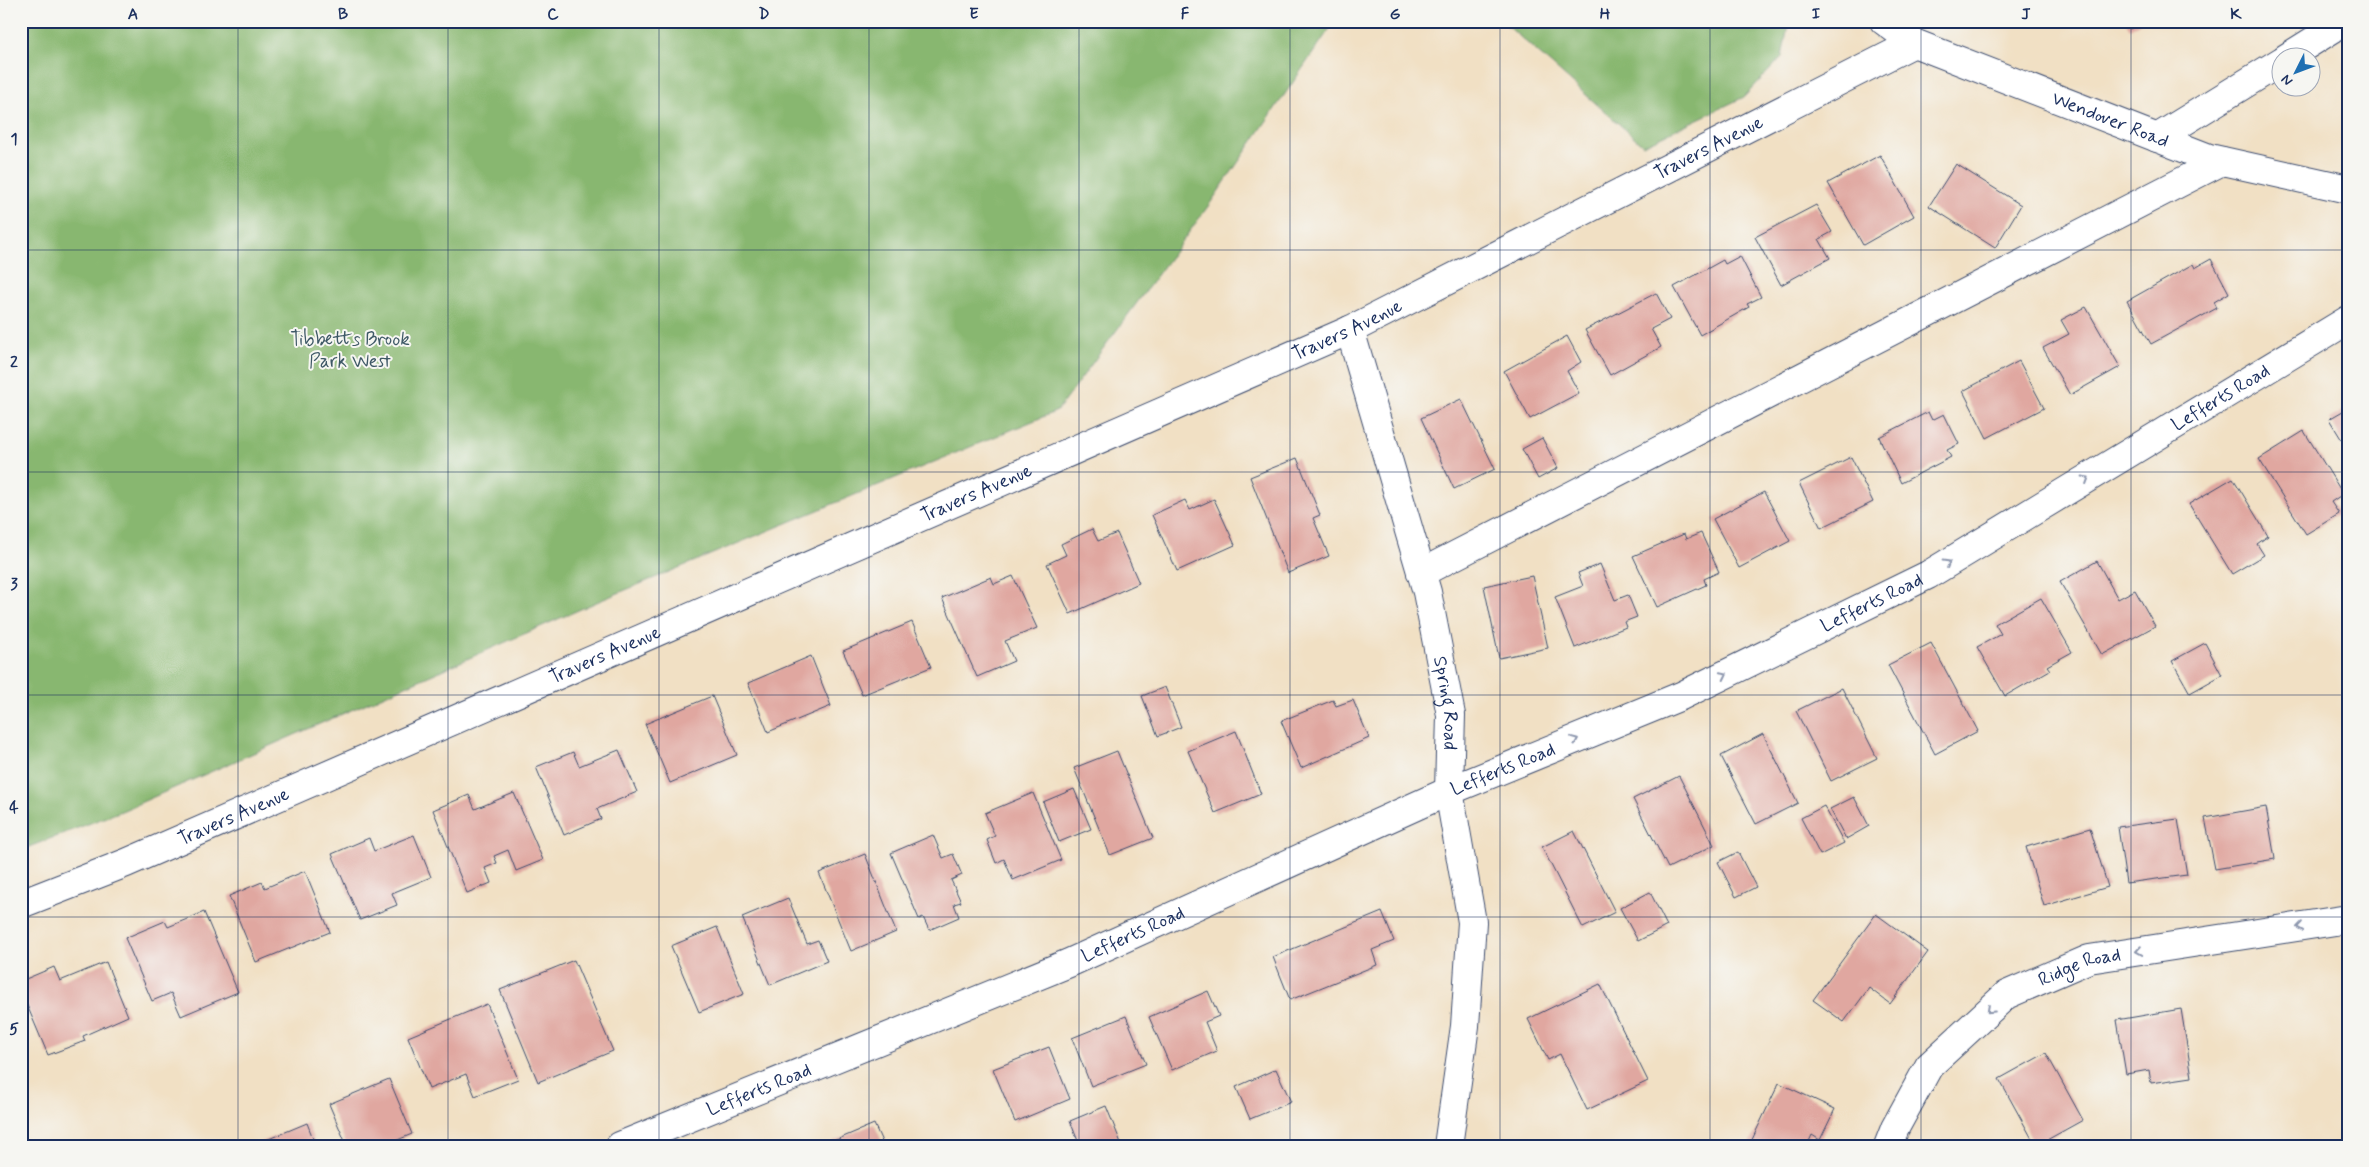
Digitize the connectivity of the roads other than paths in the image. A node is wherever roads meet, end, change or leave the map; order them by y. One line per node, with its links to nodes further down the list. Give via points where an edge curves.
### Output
1 (1884, 21): 3 (street, Wendover Road)
2 (2345, 21): 4 (street)
3 (1914, 43): 6 (street, Wendover Road); 10 (street, Travers Avenue)
4 (2302, 48)
5 (2272, 66): 6 (street)
6 (2157, 138): 7 (street, Wendover Road)
7 (2222, 161): 8 (street, Wendover Road); 11 (street)
8 (2348, 189)
9 (2348, 320): 12 (street, Lefferts Road, one-way to 9, via 1682,696 1928,575)
10 (1350, 330): 11 (street, Spring Road); 13 (street, Travers Avenue, via 126,863)
11 (1421, 573): 12 (street, Spring Road, via 1451,715)
12 (1449, 791): 15 (street, Lefferts Road, via 1069,963); 16 (street, Spring Road, via 1472,922 1465,1026)
13 (21, 904)
14 (2348, 920): 17 (street, Ridge Road, one-way to 17, via 2089,959 2006,995 1929,1066)
15 (620, 1146)
16 (1448, 1146)
17 (1888, 1146)

